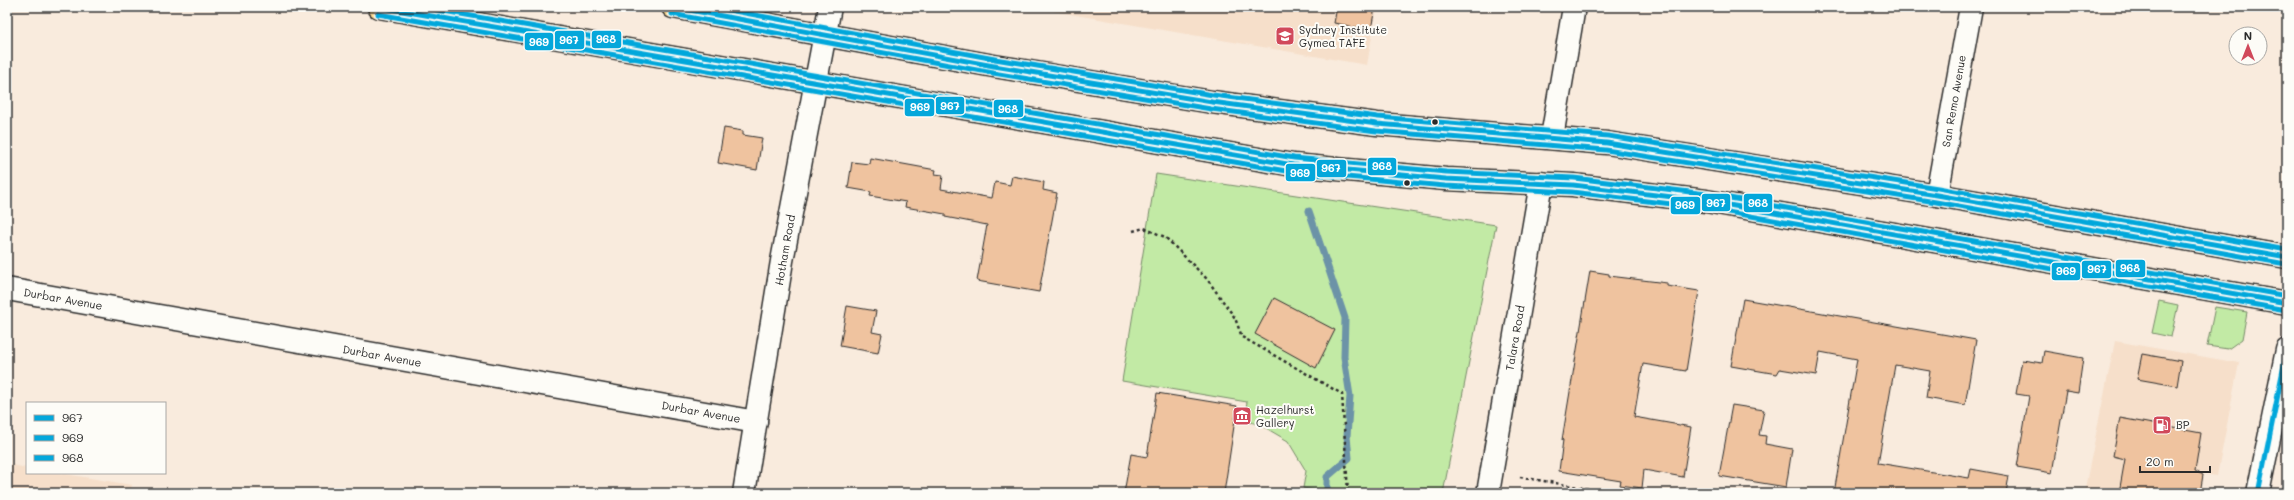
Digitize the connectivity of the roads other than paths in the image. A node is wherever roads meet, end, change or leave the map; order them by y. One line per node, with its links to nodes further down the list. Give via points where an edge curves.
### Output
1 (379, 7): 7 (main road)
2 (673, 7): 6 (main road)
3 (830, 7): 6 (street, Hotham Road)
4 (1574, 7): 8 (street)
5 (1971, 7): 10 (street, San Remo Avenue)
6 (826, 34): 7 (street, Hotham Road); 8 (main road, via 994,66 1300,116)
7 (815, 82): 9 (main road, via 1293,165 1446,179); 15 (street, Hotham Road)
8 (1552, 137): 10 (main road, via 1608,143)
9 (1541, 183): 13 (main road, via 1706,201); 17 (street, Talara Road)
10 (1937, 195): 11 (main road)
11 (2287, 257)
12 (7, 289): 15 (street, Durbar Avenue)
13 (2287, 303)
14 (2287, 350): 18 (street)
15 (756, 422): 16 (street, Hotham Road)
16 (744, 493)
17 (1488, 493)
18 (2258, 493)

